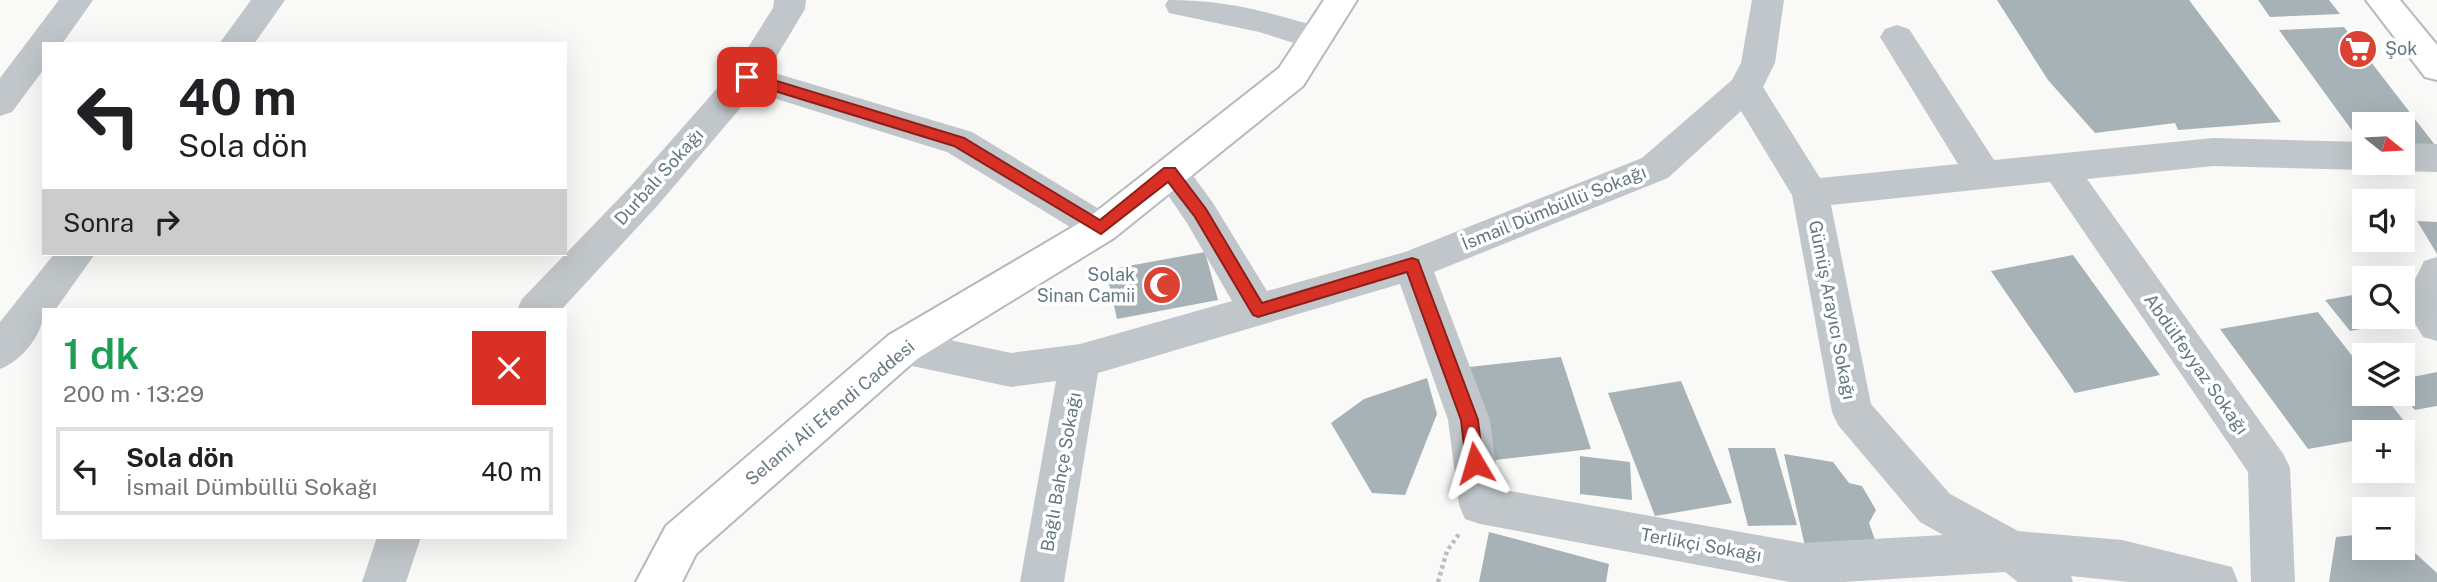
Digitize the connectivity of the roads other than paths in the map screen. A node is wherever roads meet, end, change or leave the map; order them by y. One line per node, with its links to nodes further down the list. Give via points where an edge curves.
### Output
1 (77, 0): 12 (street)
2 (269, 0): 13 (street)
3 (790, 0): 16 (street, Durbalı Sokağı, via 789,9)
4 (1341, 0): 11 (street, Selami Ali Efendi Caddesi)
5 (1768, 0): 17 (street, İsmail Dümbüllü Sokağı, via 1758,63)
6 (2382, 0): 15 (street)
7 (2407, 0): 9 (street)
8 (1181, 5): 11 (street)
9 (2437, 35)
10 (1897, 37): 24 (street)
11 (1316, 38): 23 (street, Selami Ali Efendi Caddesi, via 1291,77)
12 (46, 42)
13 (238, 42)
14 (42, 47): 18 (street)
15 (2437, 68)
16 (747, 77): 26 (street, via 959,142); 30 (street, Durbalı Sokağı, via 645,195)
17 (1745, 88): 25 (street, Gümüş Arayıcı Sokağı); 28 (street, İsmail Dümbüllü Sokağı, via 1655,168)
18 (0, 103)
19 (2352, 156): 22 (street, via 2213,152)
20 (2415, 157): 21 (street)
21 (2437, 158)
22 (2058, 166): 24 (street); 43 (street, Abdülfeyyaz Sokağı, via 2269,468)
23 (1170, 172): 26 (street, Selami Ali Efendi Caddesi); 31 (street)
24 (1984, 175): 25 (street)
25 (1810, 193): 37 (street, Gümüş Arayıcı Sokağı, via 1852,412 1935,508)
26 (1101, 228): 33 (street, Selami Ali Efendi Caddesi)
27 (74, 256): 34 (street)
28 (1412, 265): 31 (street, İsmail Dümbüllü Sokağı); 37 (street, Terlikçi Sokağı, via 1469,420 1480,505 1803,564)
29 (2437, 272): 32 (street, via 2422,304)
30 (538, 308)
31 (1258, 310): 35 (street, İsmail Dümbüllü Sokağı)
32 (2437, 325)
33 (903, 347): 35 (street, İsmail Dümbüllü Sokağı, via 1011,370); 39 (street, Selami Ali Efendi Caddesi, via 681,540)
34 (0, 352)
35 (1080, 361): 40 (street, Bağlı Bahçe Sokağı)
36 (398, 539): 38 (street)
37 (2013, 551): 41 (street, Gümüş Arayıcı Sokağı); 42 (street, Terlikçi Sokağı, via 2122,560)
38 (384, 582)
39 (658, 582)
40 (1042, 582)
41 (2051, 582)
42 (2216, 582)
43 (2273, 582)

